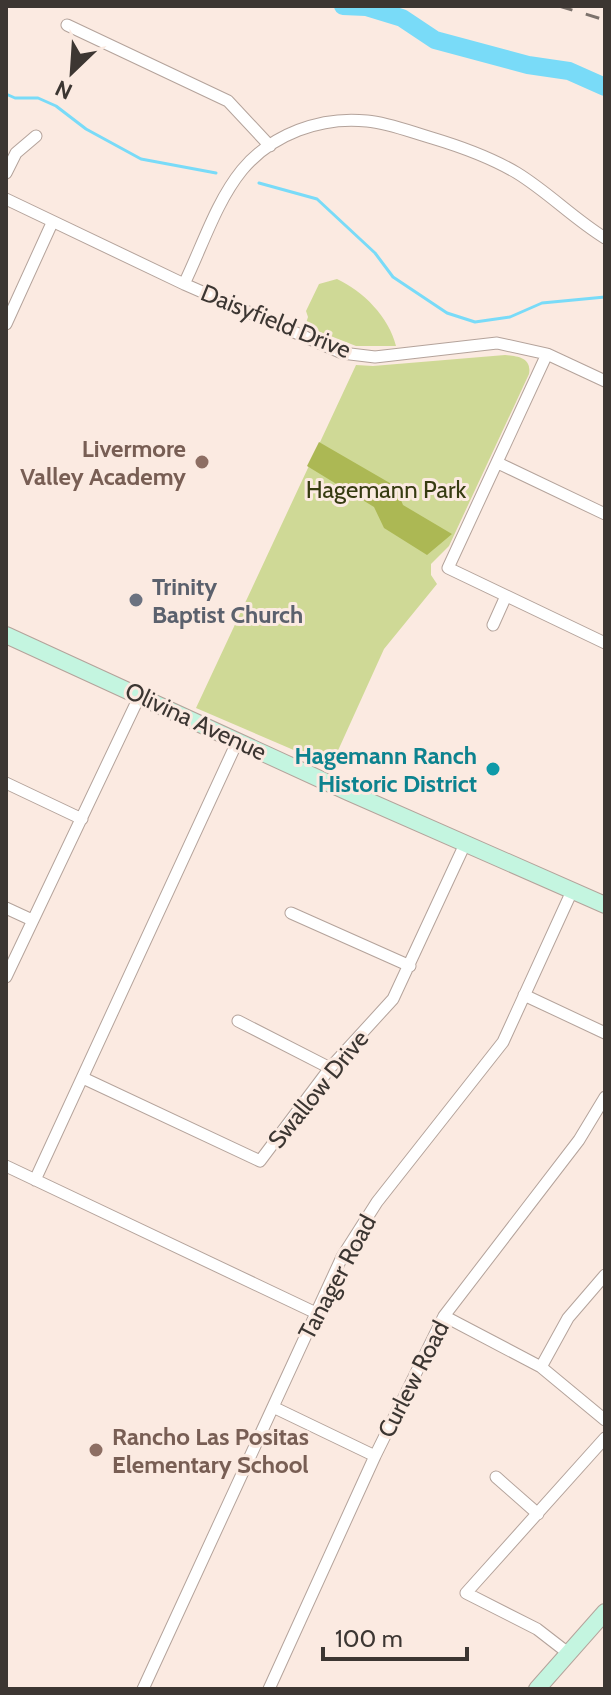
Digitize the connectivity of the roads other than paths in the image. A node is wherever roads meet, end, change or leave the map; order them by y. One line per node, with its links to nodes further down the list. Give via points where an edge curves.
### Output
1 (67, 25): 3 (street, via 228,101)
2 (36, 136): 4 (street, via 16,153)
3 (270, 146): 7 (street, via 319,123 368,121 391,126 492,159); 8 (street, via 230,188)
4 (6, 173)
5 (6, 199): 6 (street, Daisyfield Drive)
6 (52, 223): 8 (street, Daisyfield Drive); 9 (street)
7 (605, 238)
8 (184, 284): 10 (street, Daisyfield Drive, via 342,353 375,357 497,343)
9 (6, 324)
10 (547, 354): 11 (street, Daisyfield Drive); 12 (street)
11 (605, 381)
12 (498, 463): 13 (street); 14 (street, via 448,568)
13 (605, 514)
14 (506, 596): 15 (street); 17 (street)
15 (493, 625)
16 (6, 635): 18 (street, Olivina Avenue)
17 (605, 643)
18 (140, 695): 19 (street, Olivina Avenue); 21 (street)
19 (238, 740): 22 (street, Olivina Avenue); 34 (street)
20 (6, 783): 21 (street)
21 (82, 819): 27 (street)
22 (465, 844): 23 (street, Olivina Avenue); 28 (street, Swallow Drive)
23 (572, 891): 24 (street, Olivina Avenue); 30 (street, Tanager Road)
24 (605, 905)
25 (6, 908): 27 (street)
26 (291, 913): 28 (street)
27 (32, 920): 29 (street)
28 (410, 966): 33 (street, Swallow Drive, via 393,999)
29 (6, 977)
30 (524, 995): 32 (street); 39 (street, Tanager Road, via 503,1042 377,1202 342,1257)
31 (238, 1021): 33 (street)
32 (605, 1033)
33 (330, 1068): 34 (street, Swallow Drive, via 260,1161)
34 (83, 1078): 37 (street)
35 (605, 1097): 40 (street, Curlew Road, via 579,1140)
36 (6, 1166): 37 (street)
37 (35, 1180): 39 (street)
38 (605, 1275): 41 (street, via 568,1318)
39 (316, 1313): 42 (street, Tanager Road)
40 (444, 1316): 41 (street); 45 (street, Curlew Road)
41 (541, 1367): 43 (street)
42 (273, 1407): 45 (street); 50 (street, Tanager Road)
43 (605, 1420)
44 (605, 1438): 47 (street)
45 (375, 1456): 51 (street, Curlew Road)
46 (496, 1477): 47 (street)
47 (538, 1514): 49 (street, via 466,1593 537,1629)
48 (605, 1612): 49 (street)
49 (568, 1653): 52 (street)
50 (142, 1689)
51 (269, 1689)
52 (537, 1689)

